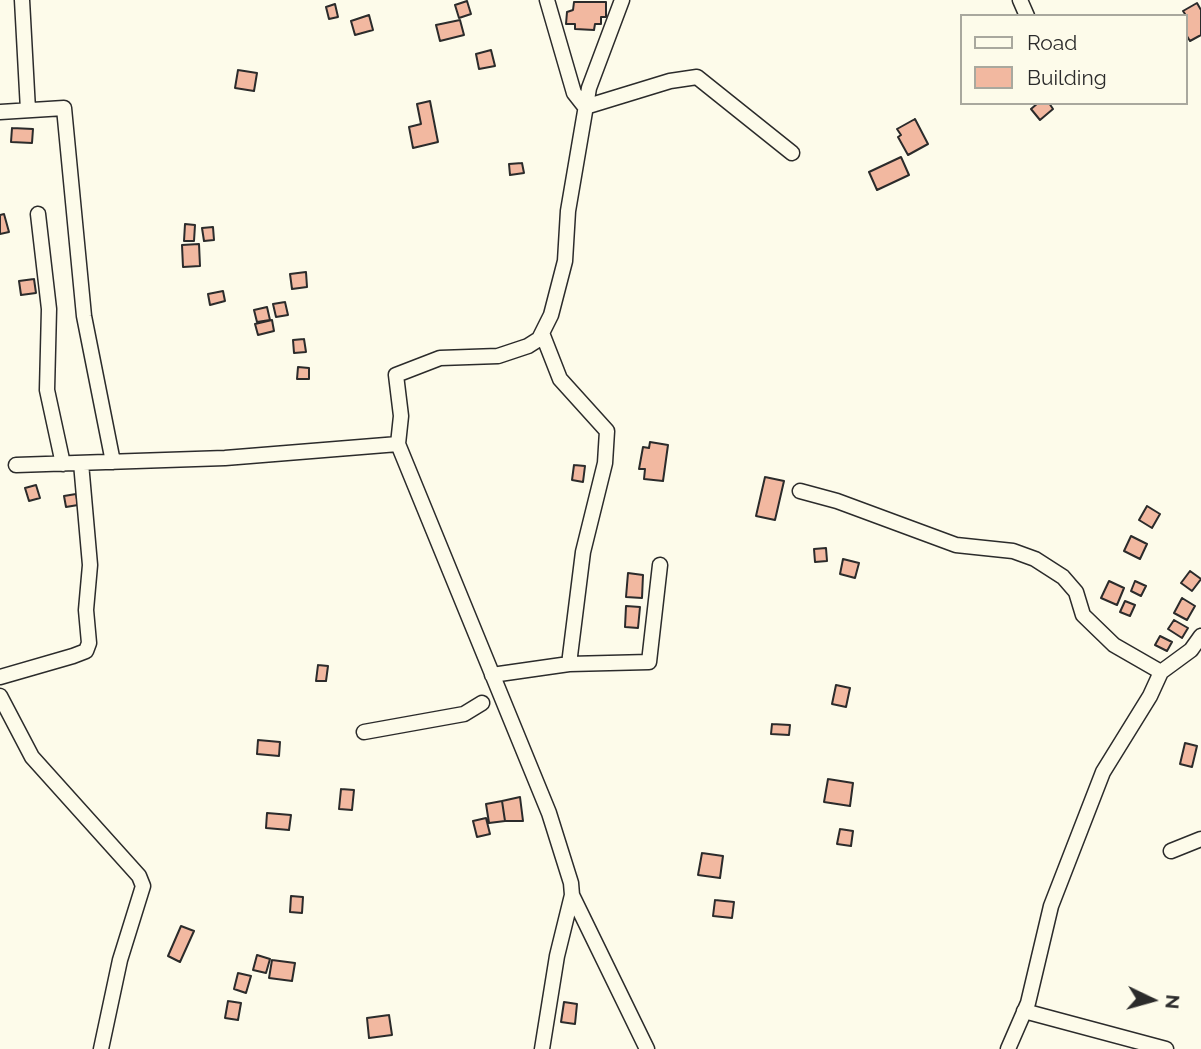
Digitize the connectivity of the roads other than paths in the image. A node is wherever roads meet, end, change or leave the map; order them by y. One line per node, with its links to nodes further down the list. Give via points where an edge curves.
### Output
1 (22, 0): 5 (street)
2 (547, 0): 4 (street, via 574,93)
3 (622, 0): 4 (street)
4 (584, 107): 7 (street, via 697,77); 9 (street, via 565,261)
5 (28, 110): 6 (street); 11 (street, via 64,108 84,316)
6 (0, 112)
7 (793, 153)
8 (38, 214): 13 (street, via 49,309 47,390)
9 (542, 333): 10 (street, via 528,346 498,356 440,358 396,375 401,416); 18 (street, via 560,379 607,431 605,463 583,552)
10 (398, 444): 11 (street, via 265,456); 21 (street)
11 (113, 462): 12 (street)
12 (81, 463): 13 (street); 20 (street, via 90,565 86,651)
13 (63, 464): 14 (street)
14 (16, 465)
15 (800, 491): 19 (street, via 956,544 1013,551 1035,559 1063,577 1076,592 1083,615 1114,645)
16 (660, 565): 18 (street, via 649,662)
17 (1201, 636): 19 (street, via 1191,650)
18 (569, 664): 21 (street)
19 (1161, 672): 29 (street, via 1103,772 1086,812 1051,906)
20 (0, 677)
21 (493, 678): 23 (street); 24 (street)
22 (0, 696): 30 (street, via 32,757 143,886)
23 (502, 698): 24 (street); 28 (street, via 550,813)
24 (482, 703): 25 (street, via 464,714)
25 (364, 732)
26 (1201, 839): 27 (street)
27 (1171, 851)
28 (572, 895): 31 (street); 32 (street)
29 (1024, 1011): 33 (street); 34 (street)
30 (100, 1049)
31 (542, 1049)
32 (647, 1049)
33 (1008, 1049)
34 (1166, 1049)

